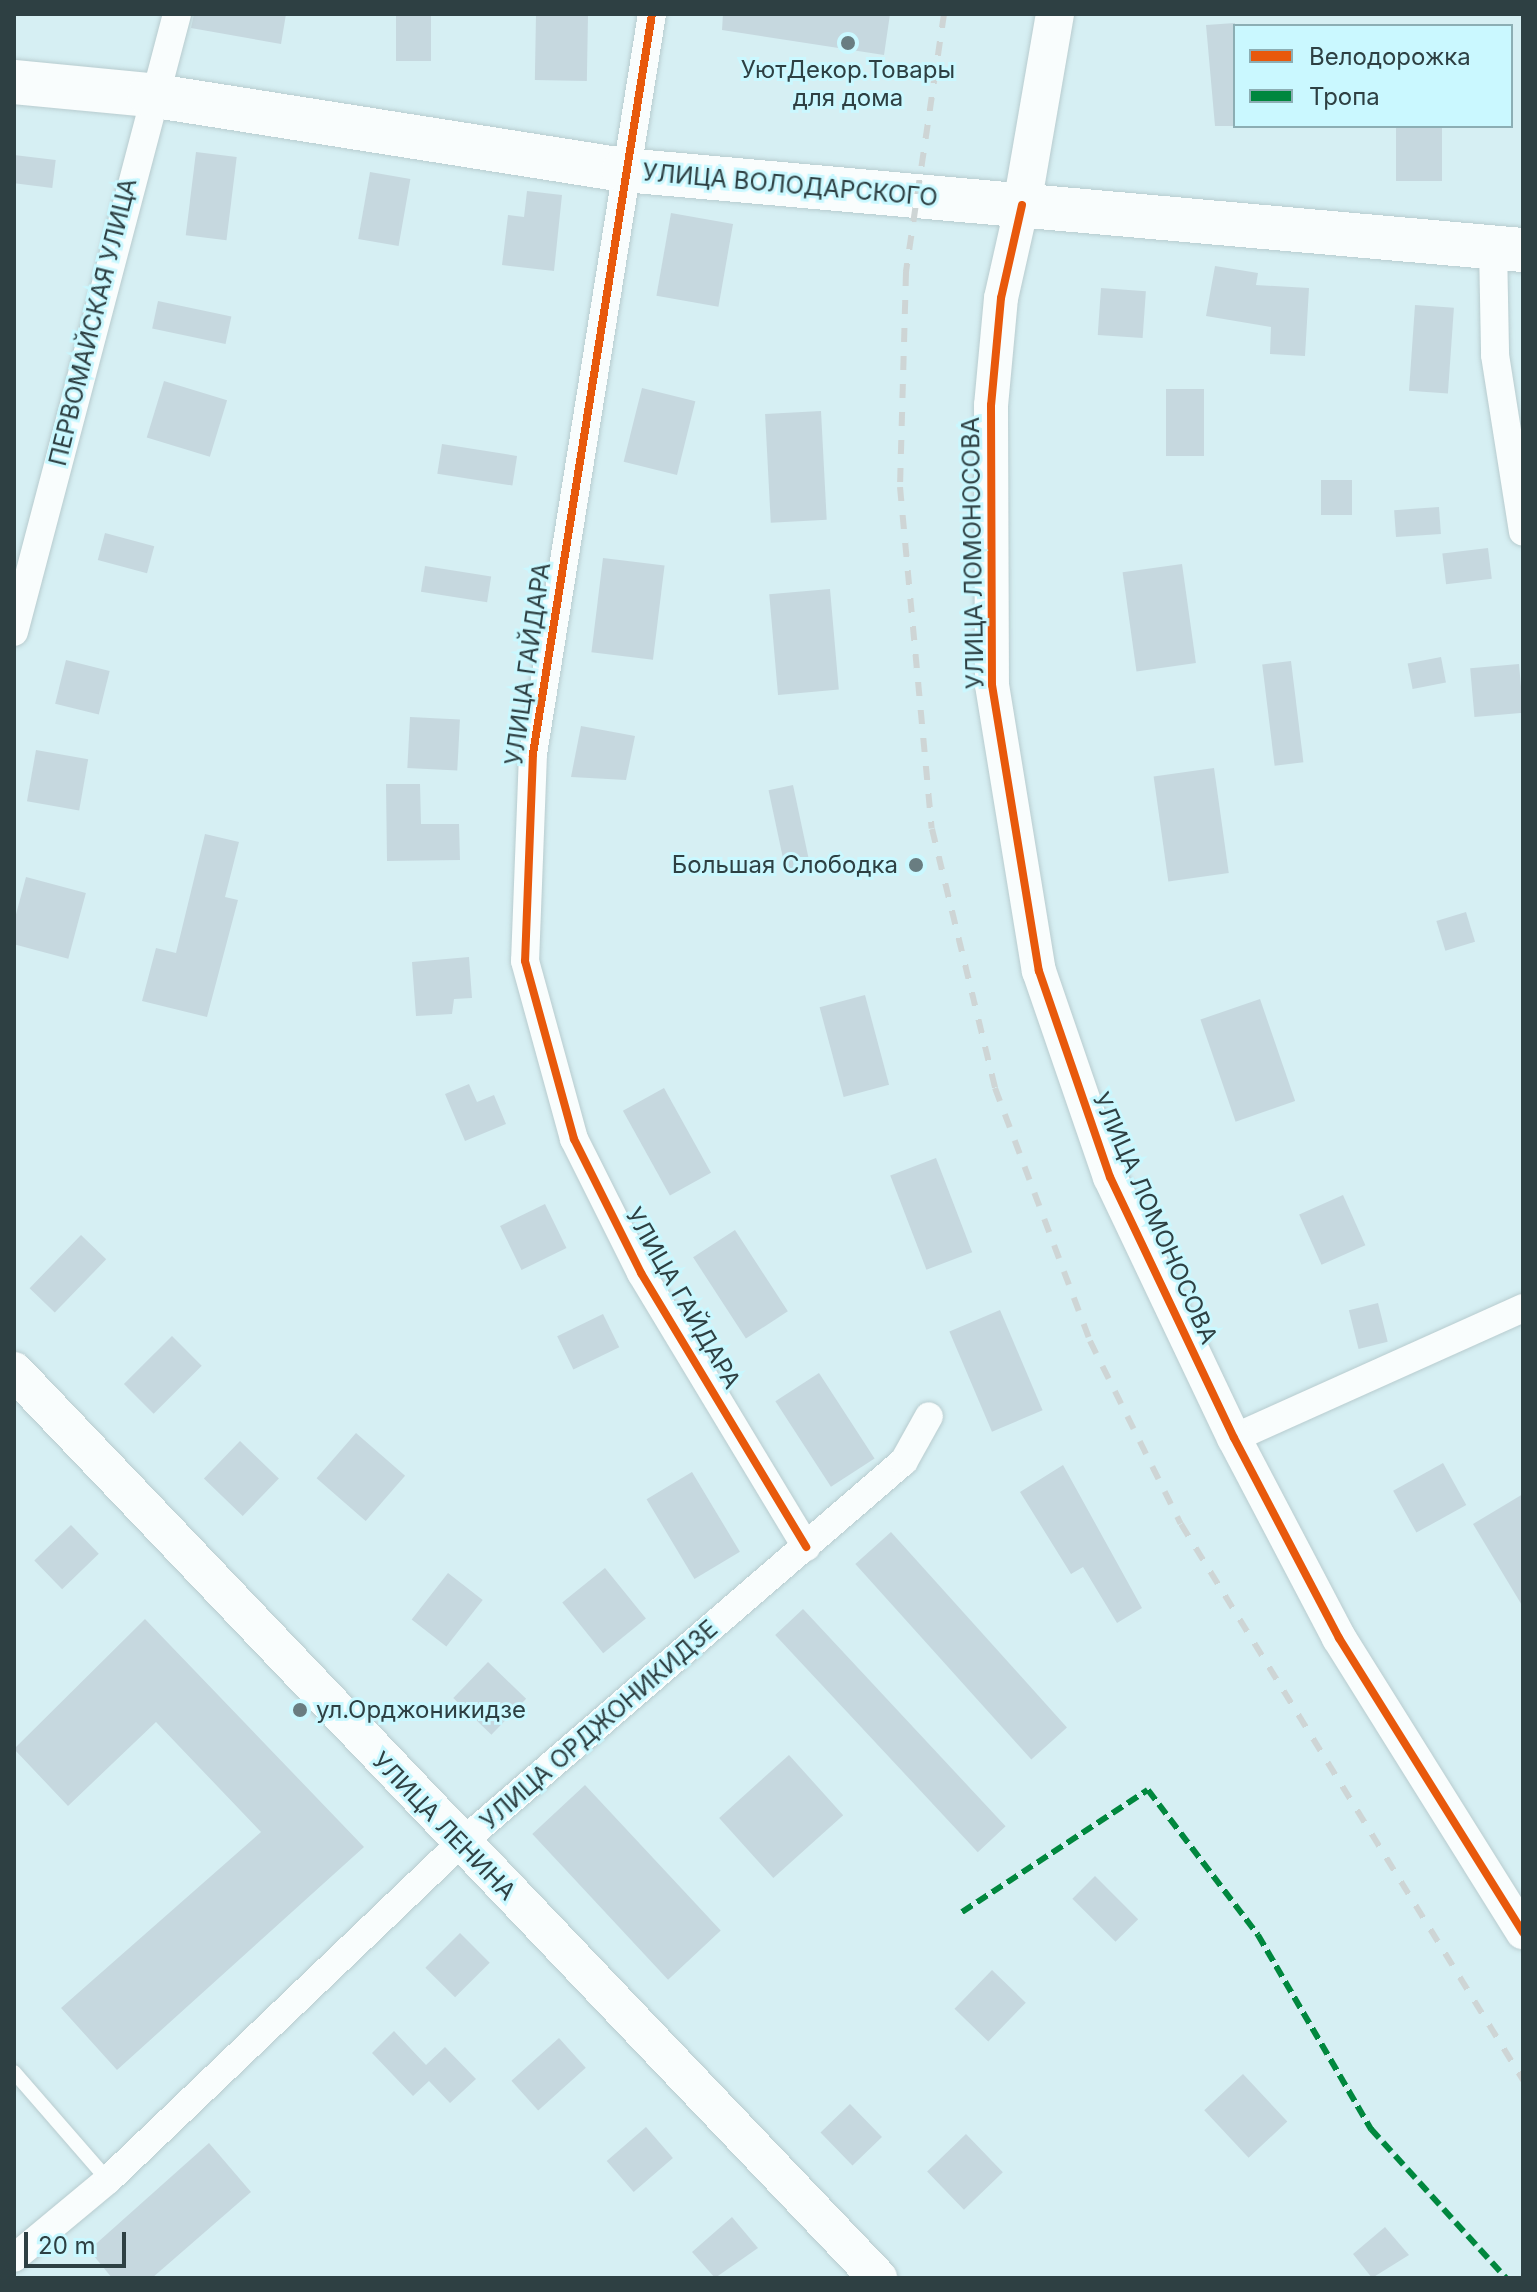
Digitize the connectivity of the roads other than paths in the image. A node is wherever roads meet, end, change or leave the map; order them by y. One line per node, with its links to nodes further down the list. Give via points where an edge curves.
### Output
1 (177, 14): 5 (street, ПЕРВОМАЙСКАЯ УЛИЦА)
2 (652, 14): 6 (street, УЛИЦА ГАЙДАРА)
3 (1055, 14): 7 (main road, УЛИЦА ЛОМОНОСОВА)
4 (14, 82): 5 (main road, УЛИЦА ВОЛОДАРСКОГО)
5 (150, 95): 6 (main road, УЛИЦА ВОЛОДАРСКОГО); 10 (street, ПЕРВОМАЙСКАЯ УЛИЦА)
6 (624, 170): 7 (main road, УЛИЦА ВОЛОДАРСКОГО); 15 (street, УЛИЦА ГАЙДАРА, via 533,754 525,961 574,1139 641,1273)
7 (1022, 205): 8 (main road, УЛИЦА ВОЛОДАРСКОГО); 14 (street, УЛИЦА ЛОМОНОСОВА, via 1001,298 988,495 992,685 1018,869 1069,1070 1110,1177)
8 (1508, 248): 9 (street, via 1495,355)
9 (1523, 532)
10 (14, 632)
11 (1523, 1308): 14 (street)
12 (14, 1371): 16 (main road, УЛИЦА ЛЕНИНА)
13 (929, 1416): 15 (street, УЛИЦА ОРДЖОНИКИДЗЕ, via 904,1461)
14 (1234, 1438): 17 (street, УЛИЦА ЛОМОНОСОВА, via 1339,1638)
15 (806, 1547): 16 (street, УЛИЦА ОРДЖОНИКИДЗЕ)
16 (460, 1844): 19 (street, УЛИЦА ОРДЖОНИКИДЗЕ); 21 (main road, УЛИЦА ЛЕНИНА)
17 (1523, 1932)
18 (14, 2072): 19 (lane)
19 (108, 2180): 20 (street, УЛИЦА ОРДЖОНИКИДЗЕ)
20 (14, 2258)
21 (878, 2278)

